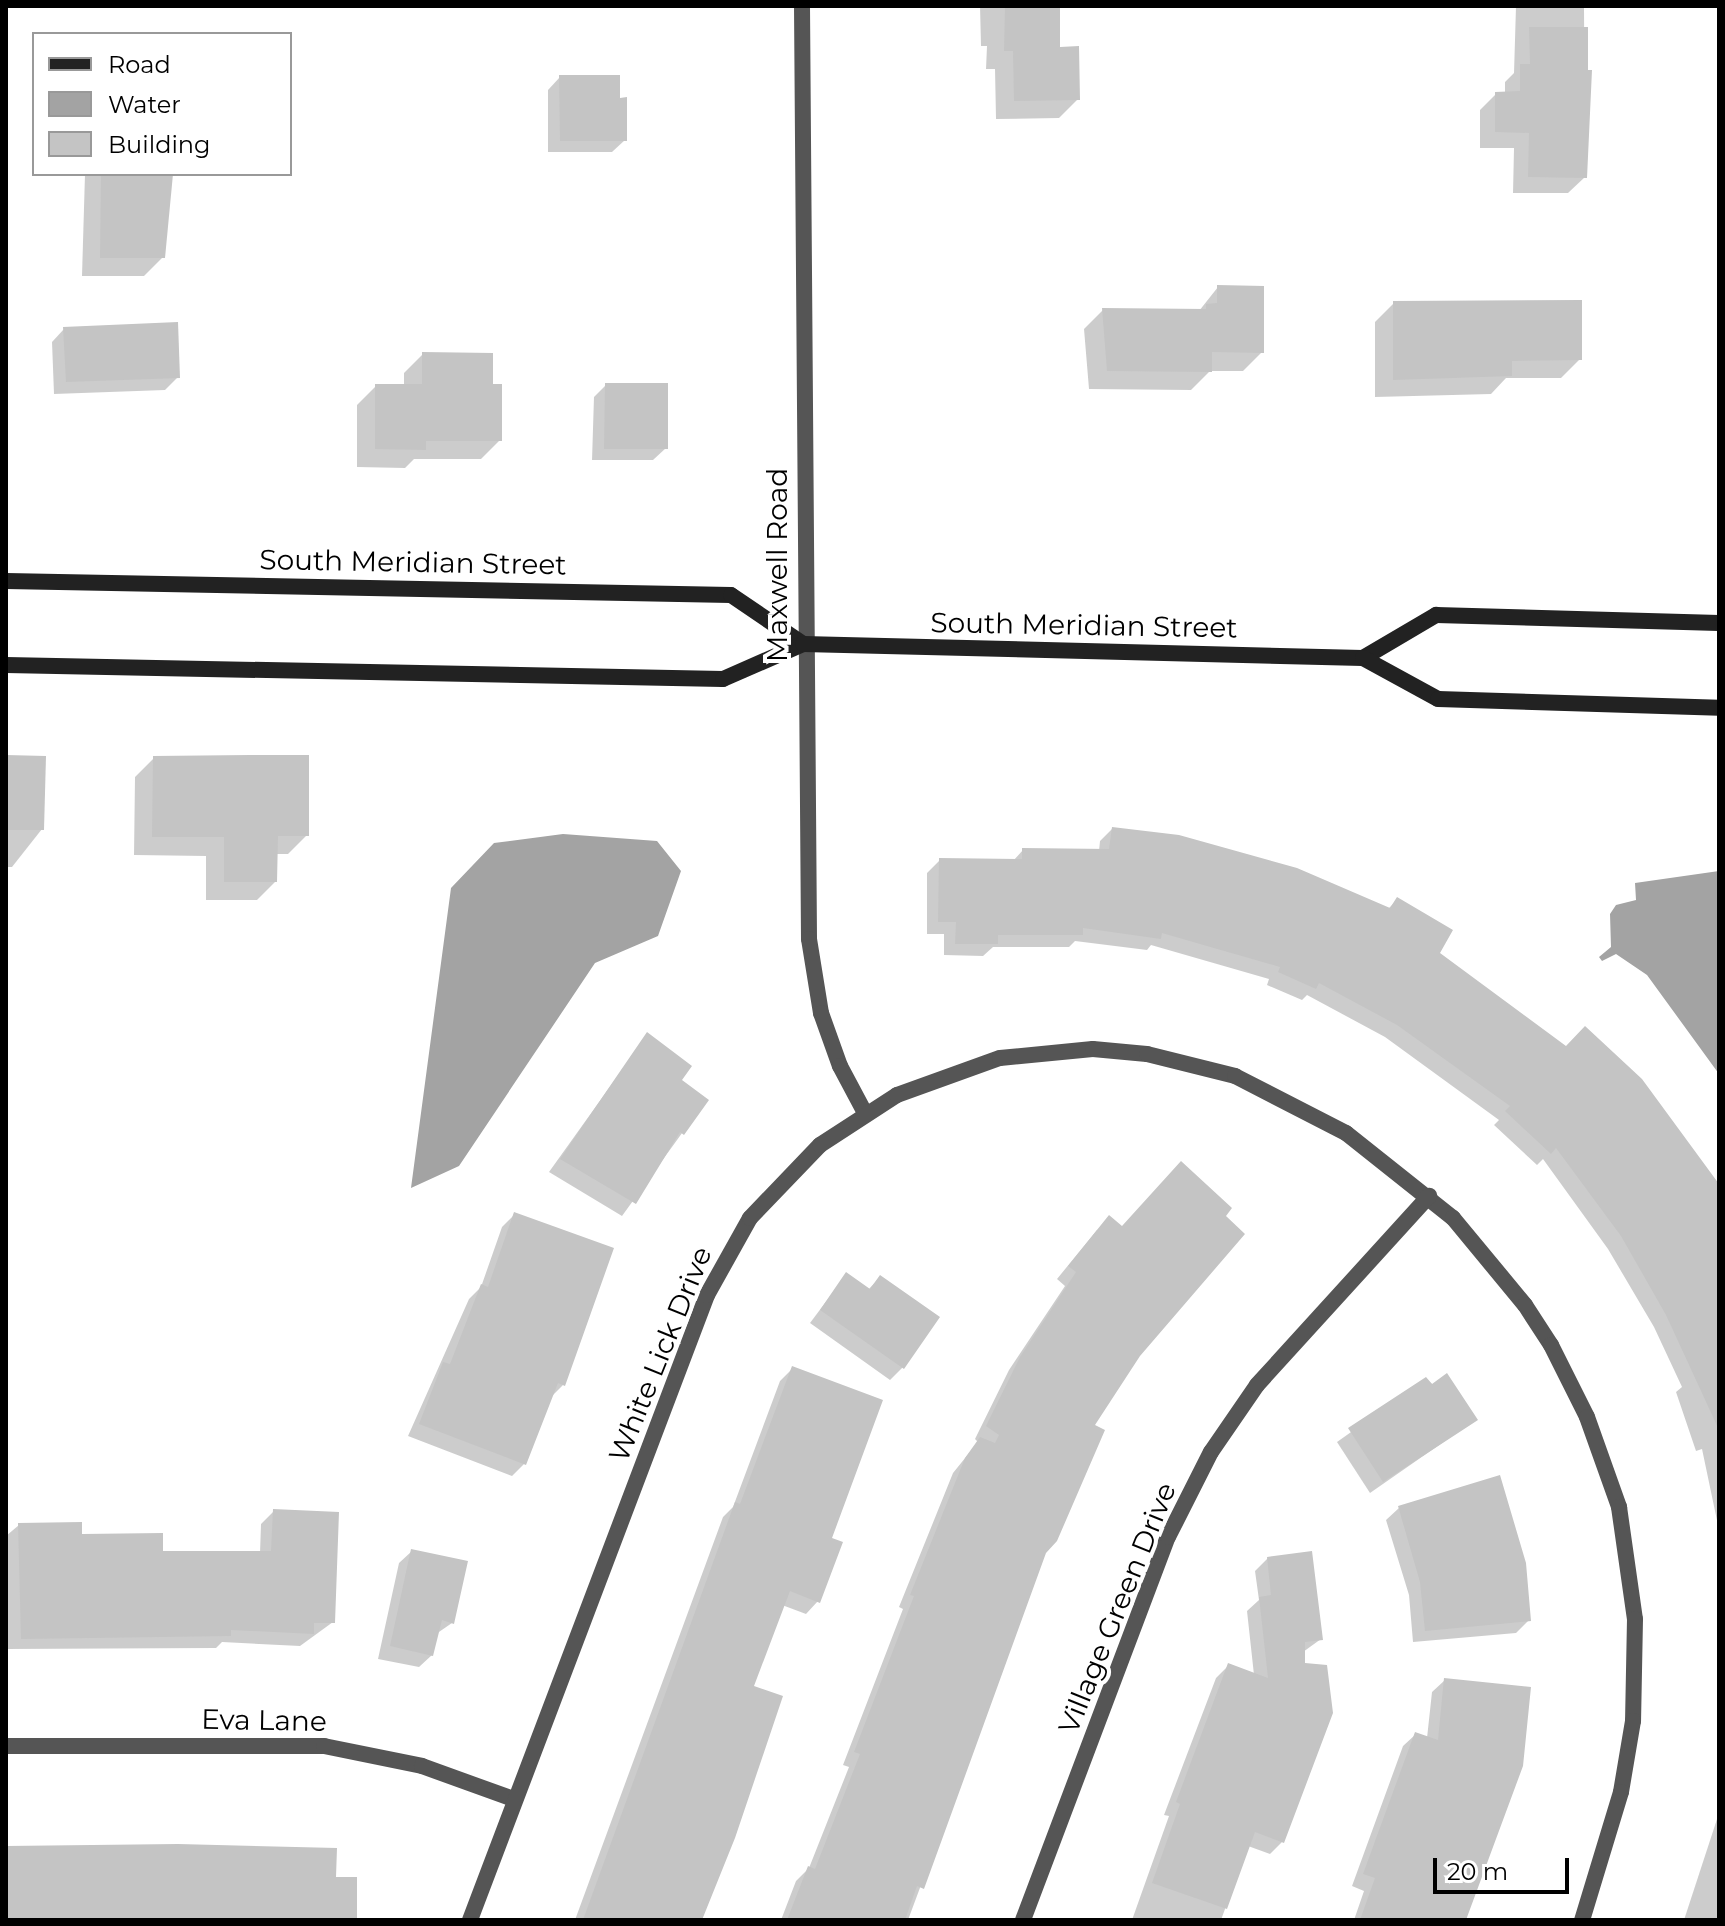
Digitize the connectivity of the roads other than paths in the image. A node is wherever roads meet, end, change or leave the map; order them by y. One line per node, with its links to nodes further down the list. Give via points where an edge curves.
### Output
1 (802, 6): 4 (street, Maxwell Road)
2 (6, 581): 4 (main road, South Meridian Street, via 731,595)
3 (1719, 623): 5 (main road, via 1436,615)
4 (803, 644): 5 (main road, South Meridian Street); 6 (main road, South Meridian Street, via 723,679); 8 (street, Maxwell Road, via 809,939 821,1013)
5 (1363, 658): 7 (main road, South Meridian Street, via 1438,699)
6 (6, 665)
7 (1719, 708)
8 (865, 1113): 9 (street, White Lick Drive, via 931,1079 1000,1058 1055,1051 1130,1051 1235,1076 1292,1103 1346,1133); 11 (street, White Lick Drive, via 820,1145 768,1195 715,1277)
9 (1429, 1196): 13 (street, Village Green Drive, via 1257,1385 1211,1452 1168,1537); 14 (street, White Lick Drive, via 1476,1242 1543,1332 1590,1425 1619,1507 1635,1619 1633,1721 1617,1814)
10 (6, 1746): 11 (street, Eva Lane, via 324,1746 422,1766)
11 (513, 1799): 12 (street, White Lick Drive)
12 (470, 1920)
13 (1023, 1920)
14 (1582, 1920)

